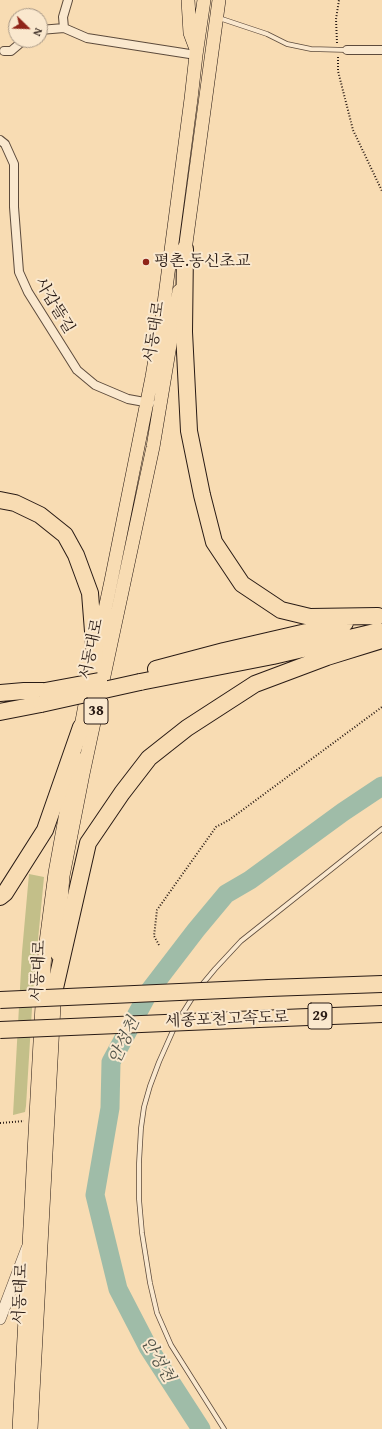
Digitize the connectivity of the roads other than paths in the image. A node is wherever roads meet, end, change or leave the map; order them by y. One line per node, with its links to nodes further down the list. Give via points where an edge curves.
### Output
1 (68, 0): 6 (street, via 63,17)
2 (188, 0): 12 (main road, via 190,33)
3 (204, 0): 12 (main road, 서동대로 / 38)
4 (219, 0): 5 (main road, 서동대로 / 38)
5 (217, 17): 9 (lane, via 288,44 311,49); 14 (main road, 서동대로 / 38)
6 (64, 28): 7 (street); 12 (street, via 87,38)
7 (48, 29)
8 (15, 48): 11 (street)
9 (347, 50): 10 (street)
10 (382, 50)
11 (4, 51)
12 (196, 53): 15 (main road, 서동대로 / 38, via 163,311)
13 (0, 140): 15 (street, 사갑뜰길, via 5,144 14,164 19,272 28,292 77,370 95,385 128,399)
14 (185, 249): 16 (main road, 서동대로 / 38); 18 (highway, via 184,332 189,431 214,542 242,584 281,610 310,617)
15 (147, 403): 16 (street, 사갑뜰길); 20 (main road, 서동대로 / 38)
16 (160, 404): 28 (main road, 서동대로 / 38, via 63,876)
17 (0, 500): 20 (highway, via 15,503 40,515 65,535 76,555 90,594)
18 (381, 620): 22 (highway, bridge, via 224,651 141,677)
19 (382, 640): 28 (highway, via 255,684 187,728 149,758 88,843)
20 (95, 657): 24 (main road, 서동대로 / 38)
21 (0, 693): 22 (highway)
22 (43, 698): 23 (highway)
23 (0, 712)
24 (81, 727): 26 (highway, via 44,830); 32 (main road, 서동대로 / 38, via 55,873 45,950)
25 (382, 829): 35 (lane, via 241,941 215,969 194,994 167,1041 144,1108 139,1199 142,1233 157,1313 171,1345)
26 (0, 897)
27 (382, 984): 29 (highway, 세종포천고속도로 / 29, bridge)
28 (55, 988): 34 (main road, 서동대로 / 38)
29 (0, 1000)
30 (382, 1014): 31 (highway, 세종포천고속도로 / 29, bridge)
31 (0, 1030)
32 (28, 1244): 33 (street); 34 (main road, 서동대로 / 38)
33 (0, 1318)
34 (28, 1428)
35 (224, 1429)

